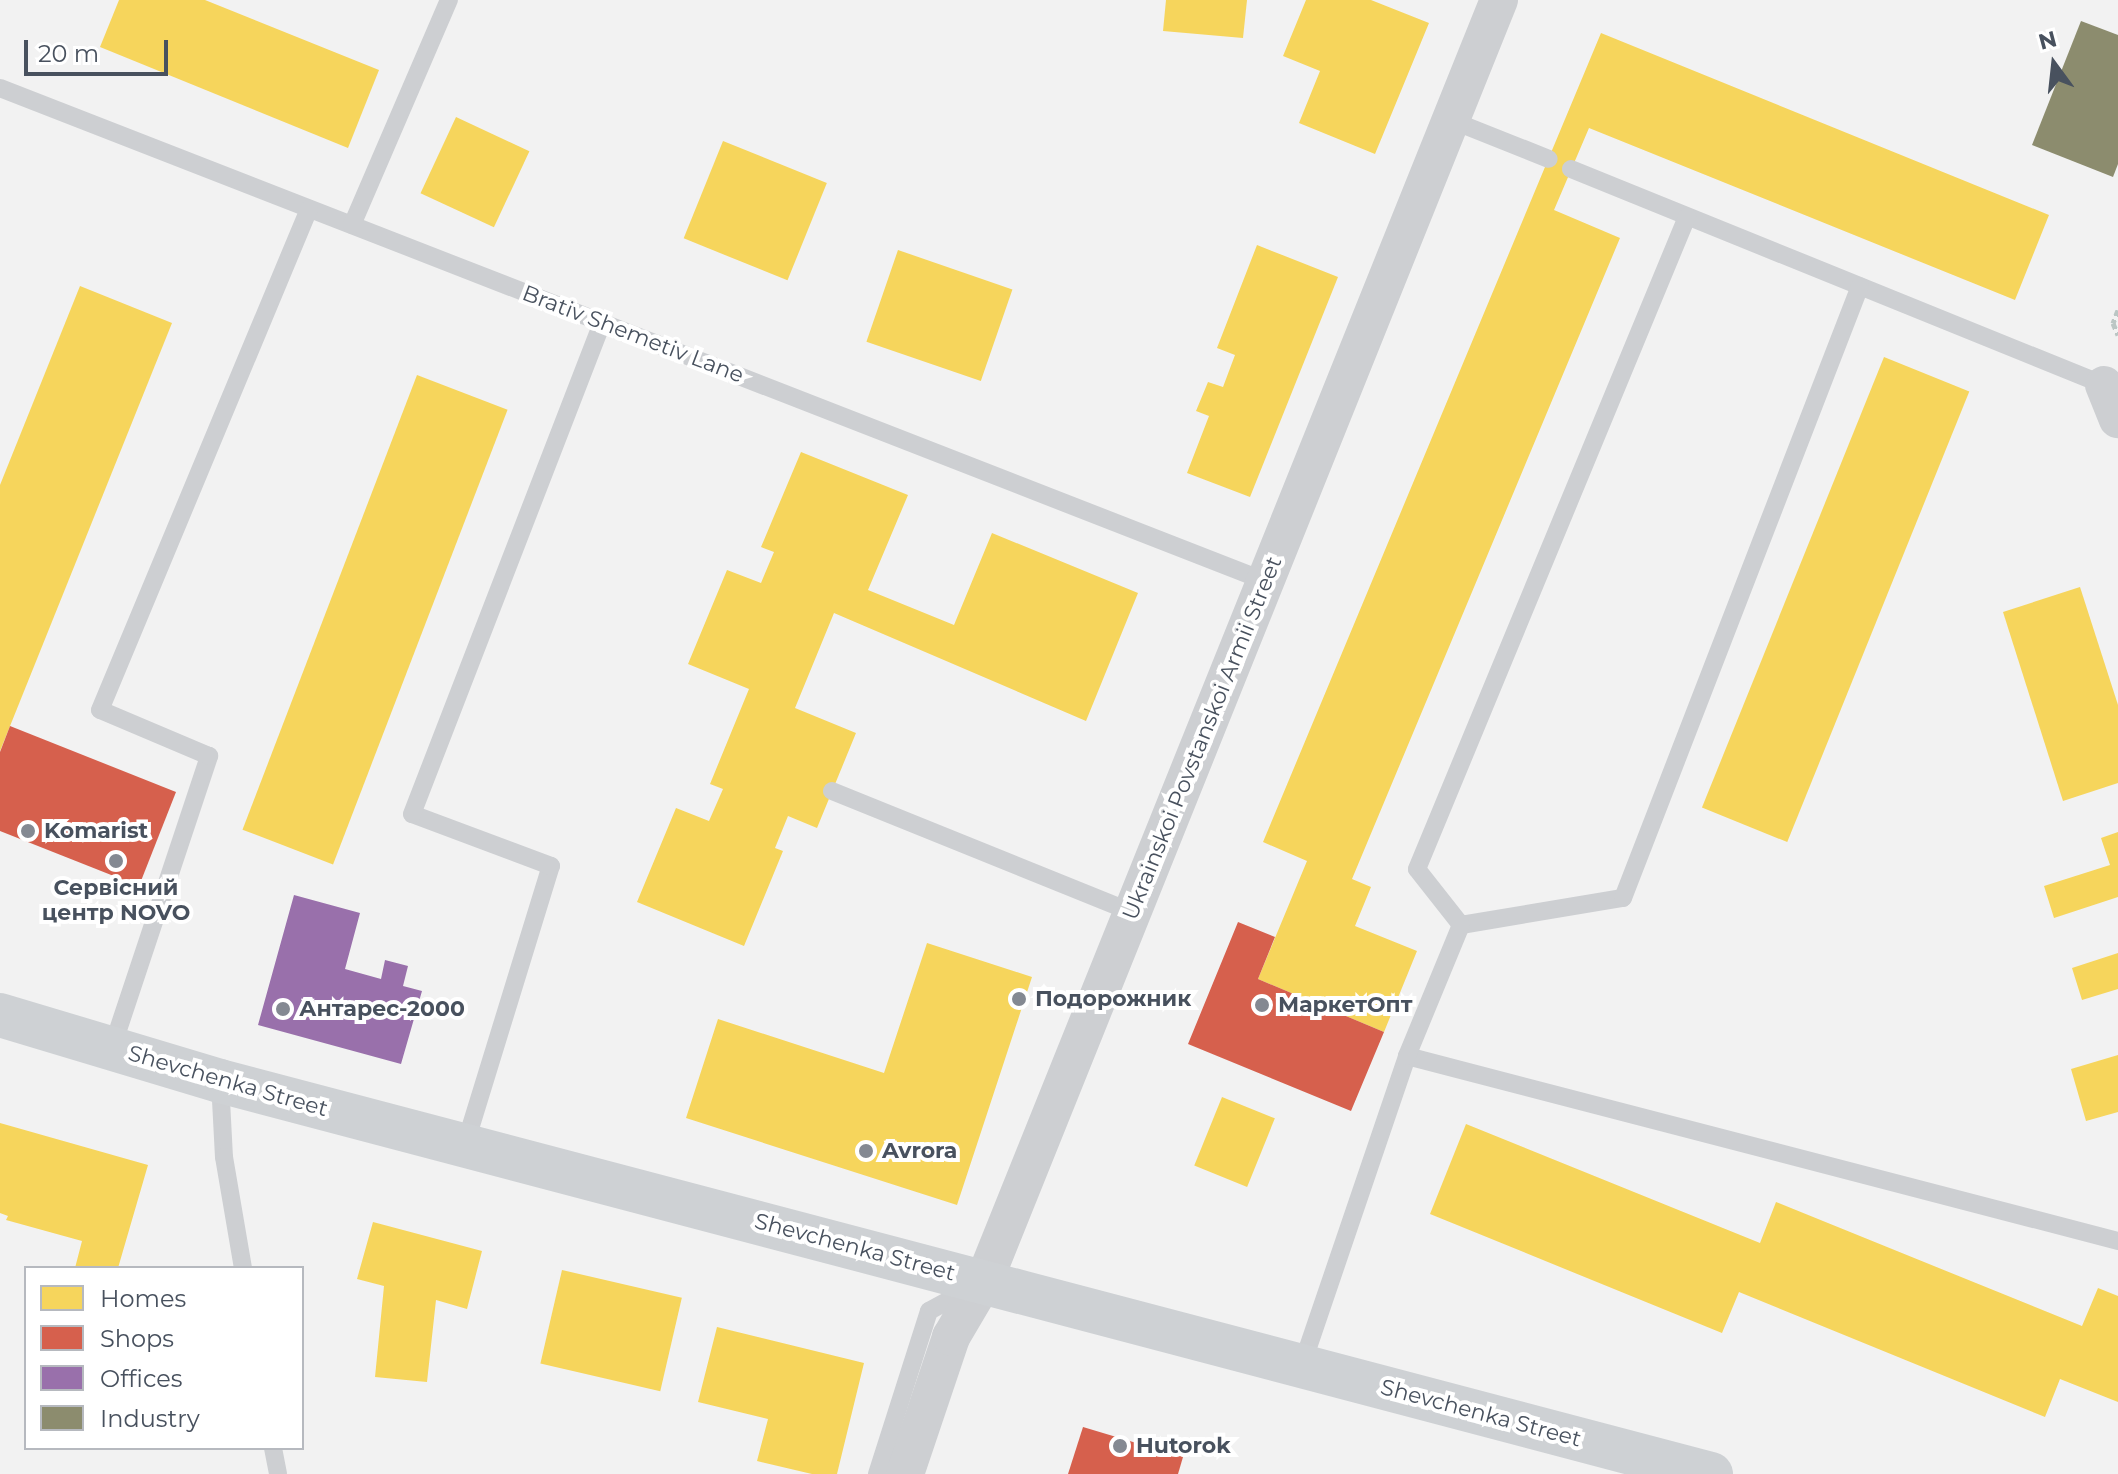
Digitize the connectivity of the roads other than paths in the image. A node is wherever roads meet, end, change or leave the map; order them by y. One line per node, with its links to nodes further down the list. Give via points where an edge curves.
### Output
1 (449, 0): 9 (lane)
2 (1499, 0): 4 (street, Ukrainskoi Povstanskoi Armii Street)
3 (1, 92): 7 (lane, Brativ Shemetiv Lane)
4 (1451, 120): 5 (lane); 13 (street, Ukrainskoi Povstanskoi Armii Street)
5 (1549, 159)
6 (1571, 169): 8 (lane)
7 (309, 209): 9 (lane, Brativ Shemetiv Lane); 18 (lane, via 100,710 209,756)
8 (1687, 217): 10 (lane); 16 (lane, via 1417,869)
9 (352, 225): 11 (lane, Brativ Shemetiv Lane)
10 (1860, 286): 12 (lane); 16 (lane, via 1623,898)
11 (602, 323): 13 (lane, Brativ Shemetiv Lane); 21 (lane, via 412,814 551,866)
12 (2111, 402)
13 (1265, 581): 15 (street, Ukrainskoi Povstanskoi Armii Street)
14 (832, 791): 15 (lane)
15 (1132, 912): 24 (street, Ukrainskoi Povstanskoi Armii Street)
16 (1461, 925): 19 (lane)
17 (0, 1015): 18 (street, Shevchenka Street)
18 (112, 1048): 20 (street, Shevchenka Street)
19 (1407, 1056): 22 (lane); 25 (lane)
20 (220, 1081): 21 (street, Shevchenka Street); 23 (lane, via 224,1157)
21 (465, 1145): 24 (street, Shevchenka Street)
22 (2118, 1241)
23 (243, 1266)
24 (984, 1281): 25 (street, Shevchenka Street); 28 (lane, via 929,1311); 29 (street, Ukrainskoi Povstanskoi Armii Street, via 951,1337)
25 (1302, 1365): 30 (street, Shevchenka Street)
26 (273, 1450): 27 (lane)
27 (278, 1474)
28 (877, 1474)
29 (905, 1474)
30 (1711, 1474)

